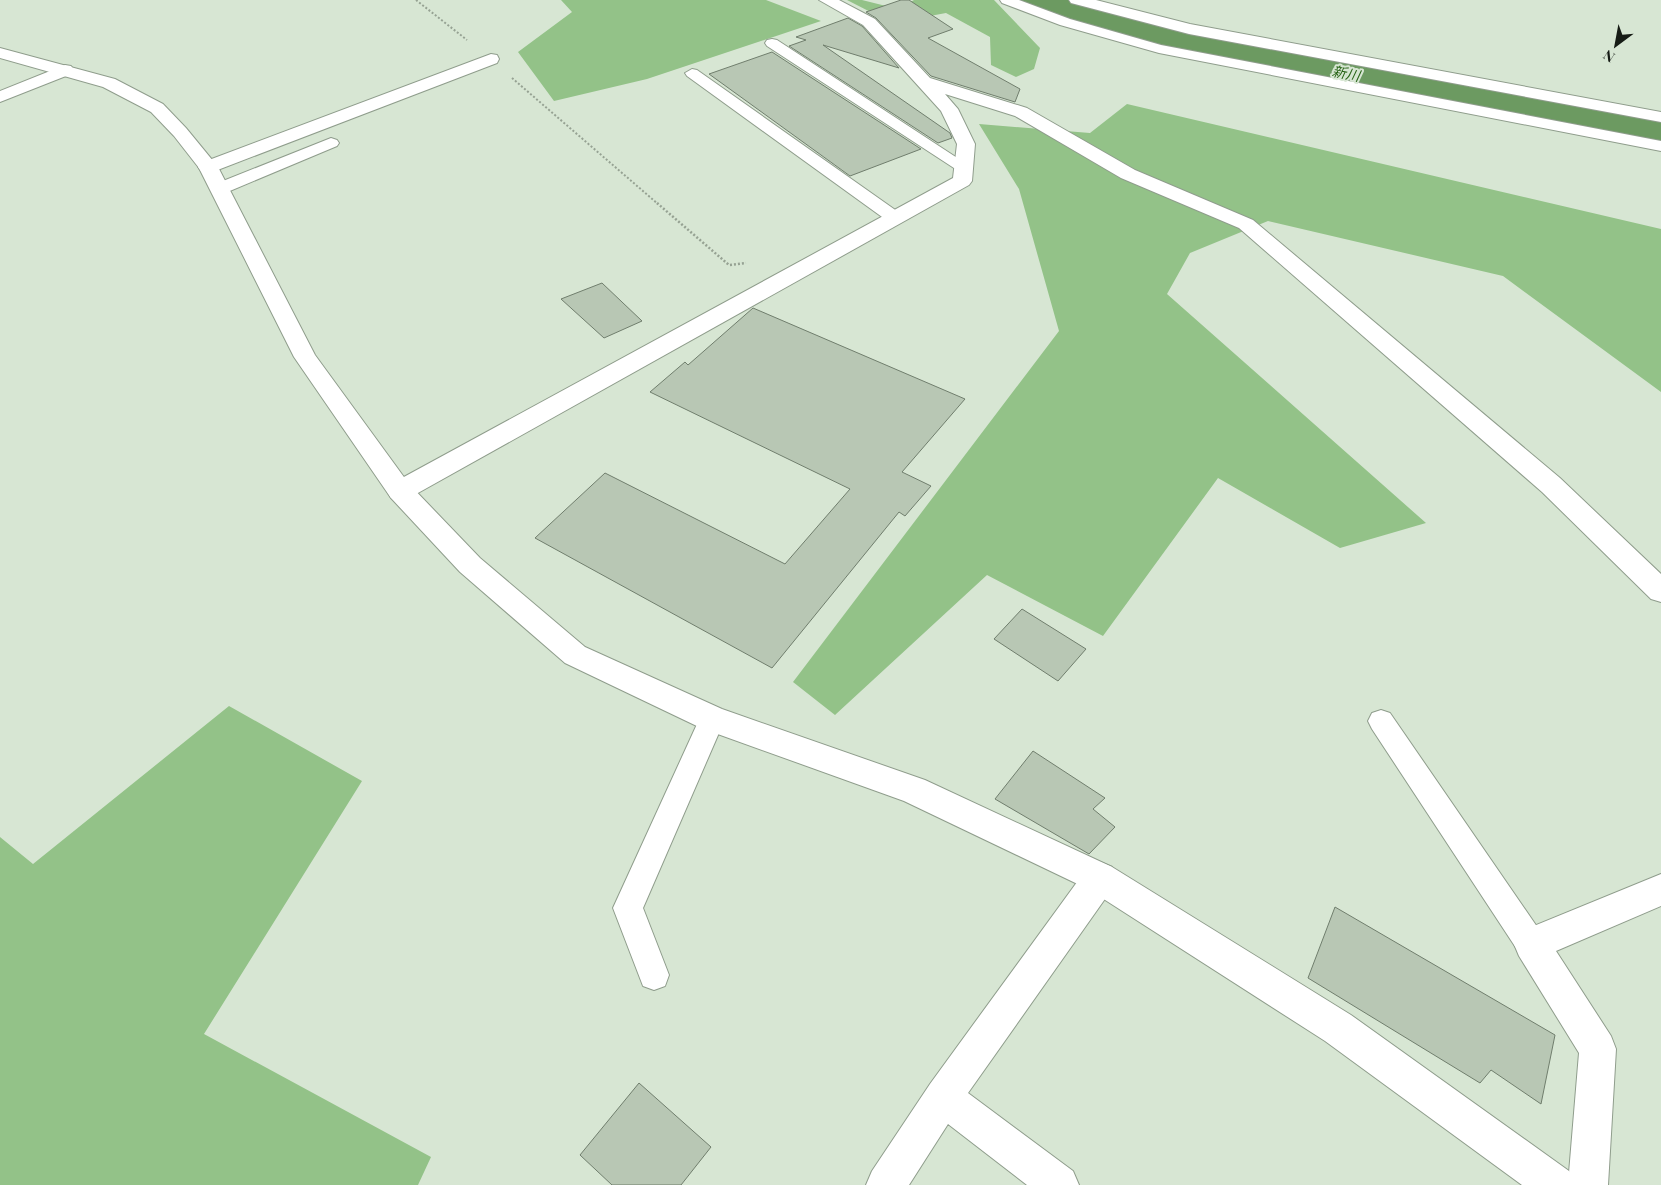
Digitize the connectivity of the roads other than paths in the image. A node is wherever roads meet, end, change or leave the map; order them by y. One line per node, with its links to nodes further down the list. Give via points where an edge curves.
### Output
1 (827, 0): 9 (street, via 869,22)
2 (1007, 0): 13 (lane, via 1065,22 1160,49)
3 (1077, 0): 11 (street, via 1189,29)
4 (772, 43): 15 (lane)
5 (0, 53): 7 (street)
6 (491, 59): 14 (street)
7 (65, 70): 10 (street); 14 (street, via 109,83 157,108)
8 (692, 73): 17 (lane)
9 (925, 82): 15 (street, via 949,109 966,144); 19 (street, via 1021,112 1128,174 1246,224 1551,485)
10 (0, 96)
11 (1661, 117)
12 (331, 143): 16 (lane)
13 (1661, 146)
14 (208, 167): 16 (street)
15 (963, 167): 17 (street, via 962,181)
16 (219, 189): 18 (street, via 305,357)
17 (895, 218): 18 (street)
18 (400, 491): 20 (street, via 470,565 575,655)
19 (1661, 591)
20 (712, 719): 22 (street, via 914,790); 25 (lane, via 628,908)
21 (1381, 721): 24 (lane)
22 (1100, 878): 26 (street); 29 (street, via 1338,1028)
23 (1661, 890): 24 (street)
24 (1531, 944): 30 (street, via 1598,1049)
25 (654, 975)
26 (943, 1097): 27 (street); 28 (street)
27 (886, 1185)
28 (1058, 1185)
29 (1555, 1185)
30 (1588, 1185)

